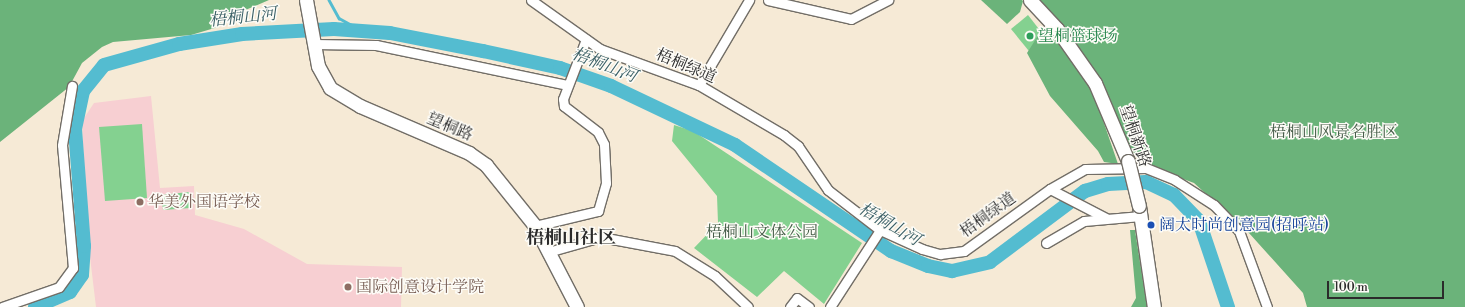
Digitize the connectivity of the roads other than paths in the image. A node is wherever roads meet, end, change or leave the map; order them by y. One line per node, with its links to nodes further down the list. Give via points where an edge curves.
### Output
1 (306, 0): 8 (main road, 望桐路)
2 (531, 0): 7 (street, 梧桐绿道)
3 (749, 0): 10 (street)
4 (768, 0): 5 (street, via 851,19)
5 (888, 0)
6 (1030, 0): 13 (main road, 望桐新路, bridge, via 1057,29 1095,83 1128,162)
7 (586, 39): 9 (street); 10 (street, 梧桐绿道, via 600,49)
8 (314, 44): 9 (street, via 376,45); 15 (main road, 望桐路, via 318,66 330,88 360,106 469,153 486,165)
9 (567, 83): 15 (street, via 564,106 598,132 604,144 606,183 598,211 594,214 559,218)
10 (699, 85): 16 (street, 梧桐绿道, via 784,135 798,146 828,190)
11 (72, 86): 19 (street, via 62,145 73,268 59,287)
12 (1054, 191): 14 (street); 16 (street, 梧桐绿道, via 957,254 940,254); 27 (street, 梧桐绿道, via 1074,173 1098,168 1146,168 1175,180 1214,205 1239,231)
13 (1140, 211): 14 (street); 26 (main road, 望桐新路)
14 (1106, 218): 17 (street, via 1070,226)
15 (535, 226): 18 (main road, 望桐路)
16 (878, 232): 20 (street, via 863,253)
17 (1046, 243)
18 (548, 252): 22 (main road, 望桐路); 23 (street, via 601,237 675,251 715,276)
19 (25, 303): 21 (street)
20 (836, 305)
21 (2, 307)
22 (577, 307)
23 (748, 307)
24 (790, 307): 25 (street, via 797,298)
25 (809, 307)
26 (1154, 307)
27 (1267, 307)

